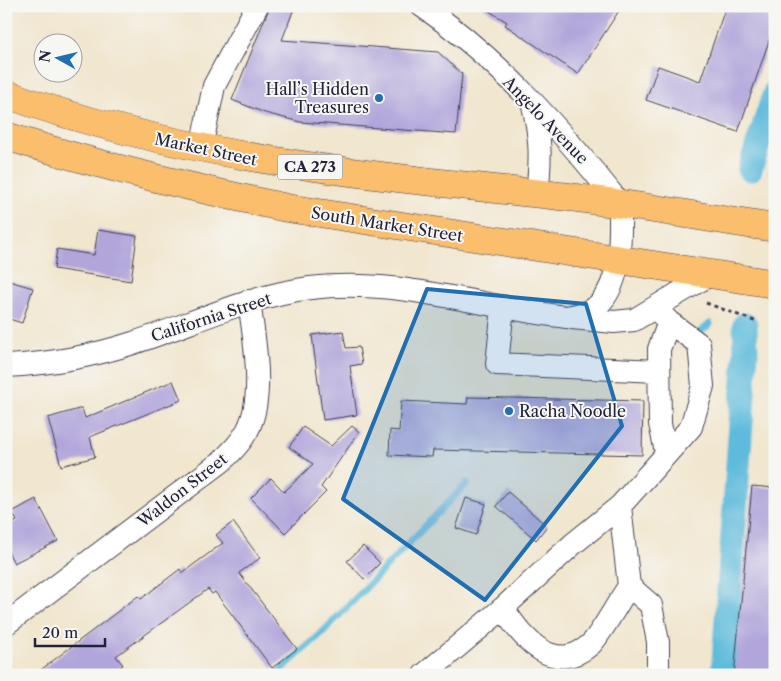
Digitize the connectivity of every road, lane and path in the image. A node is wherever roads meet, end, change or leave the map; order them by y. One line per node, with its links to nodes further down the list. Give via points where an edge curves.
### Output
1 (257, 6): 6 (street, via 214,86)
2 (422, 6): 4 (street, Angelo Avenue, via 468,42)
3 (6, 94): 6 (main road, Market Street / CA 273, via 112,127)
4 (533, 104): 7 (street, via 541,138); 8 (street, Angelo Avenue, via 582,156)
5 (6, 136): 10 (main road, South Market Street, via 55,152 287,208)
6 (201, 148): 7 (main road, Market Street / CA 273, via 263,160)
7 (537, 194): 8 (main road, Market Street / CA 273)
8 (620, 204): 9 (main road, CA 273); 10 (street)
9 (775, 228)
10 (618, 260): 11 (main road, South Market Street); 17 (street, California Street, via 601,303 586,312)
11 (709, 275): 12 (main road, South Market Street); 16 (street, California Street)
12 (775, 284)
13 (249, 300): 15 (street, California Street, via 308,288 350,285 392,287); 19 (street, California Street, via 112,349 41,363); 25 (street, Waldon Street, via 258,395 245,436 221,462)
14 (705, 303): 18 (path)
15 (503, 307): 17 (street, California Street); 20 (street, via 497,364)
16 (662, 315): 17 (street, California Street, via 623,322); 20 (street); 21 (street, via 699,344 703,386 691,426)
17 (566, 317)
18 (757, 322)
19 (6, 366)
20 (659, 371): 21 (street, via 660,424)
21 (666, 452): 22 (street)
22 (620, 506): 23 (street); 24 (street, via 572,544)
23 (629, 586): 24 (street, via 591,643 573,655 554,655 537,650 518,631); 27 (street, via 651,605 658,642)
24 (503, 608): 26 (street)
25 (6, 624)
26 (424, 675)
27 (658, 675)

